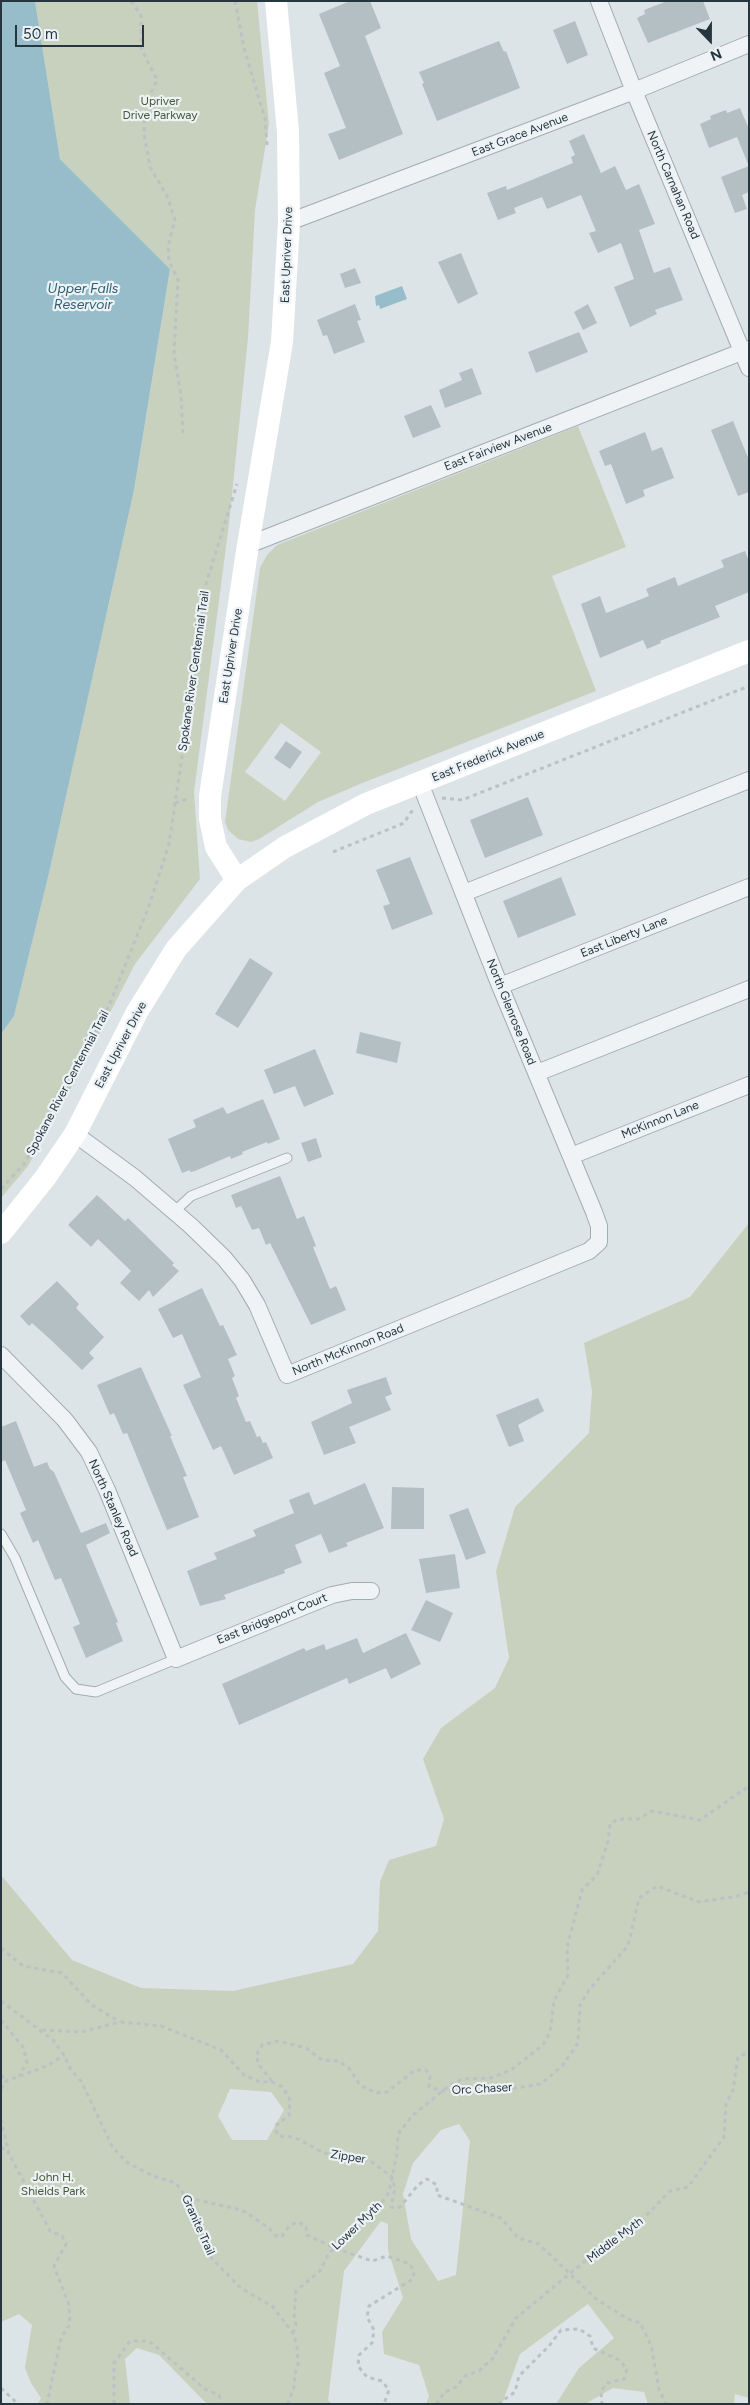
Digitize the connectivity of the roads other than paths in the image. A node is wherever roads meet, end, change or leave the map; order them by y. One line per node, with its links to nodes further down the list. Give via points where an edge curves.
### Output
1 (276, 1): 5 (main road, East Upriver Drive, via 288,132)
2 (599, 1): 4 (street, North Carnahan Road)
3 (749, 44): 4 (street, East Grace Avenue)
4 (634, 91): 5 (street, East Grace Avenue); 6 (street, North Carnahan Road)
5 (289, 222): 8 (main road, East Upriver Drive, via 282,342)
6 (746, 351): 7 (street, North Carnahan Road); 8 (street, East Fairview Avenue)
7 (749, 368)
8 (248, 545): 12 (main road, East Upriver Drive, via 210,796 210,819 216,847)
9 (749, 651): 11 (main road, East Frederick Avenue)
10 (749, 780): 14 (street)
11 (420, 783): 12 (main road, East Frederick Avenue, via 366,804 285,847); 14 (street, North Glenrose Road)
12 (236, 880): 19 (main road, East Upriver Drive, via 176,949 137,1012)
13 (749, 887): 15 (street, East Liberty Lane)
14 (464, 893): 15 (street, North Glenrose Road)
15 (500, 986): 17 (street, North Glenrose Road)
16 (749, 989): 17 (street)
17 (537, 1073): 20 (street, North Glenrose Road)
18 (749, 1085): 20 (street, McKinnon Lane)
19 (75, 1134): 22 (street, North McKinnon Road); 23 (main road, East Upriver Drive, via 46,1178)
20 (571, 1156): 24 (street, North Glenrose Road, via 599,1226)
21 (287, 1158): 22 (lane, via 191,1196)
22 (174, 1212): 24 (street, North McKinnon Road, via 224,1258 242,1280 257,1305 287,1375 589,1252)
23 (1, 1234)
24 (599, 1242)
25 (1, 1355): 28 (street, North Stanley Road, via 65,1420 89,1452 108,1490)
26 (1, 1534): 28 (lane, via 15,1558 65,1677 76,1689 96,1692)
27 (371, 1591): 28 (street, East Bridgeport Court, via 332,1595)
28 (176, 1659)

